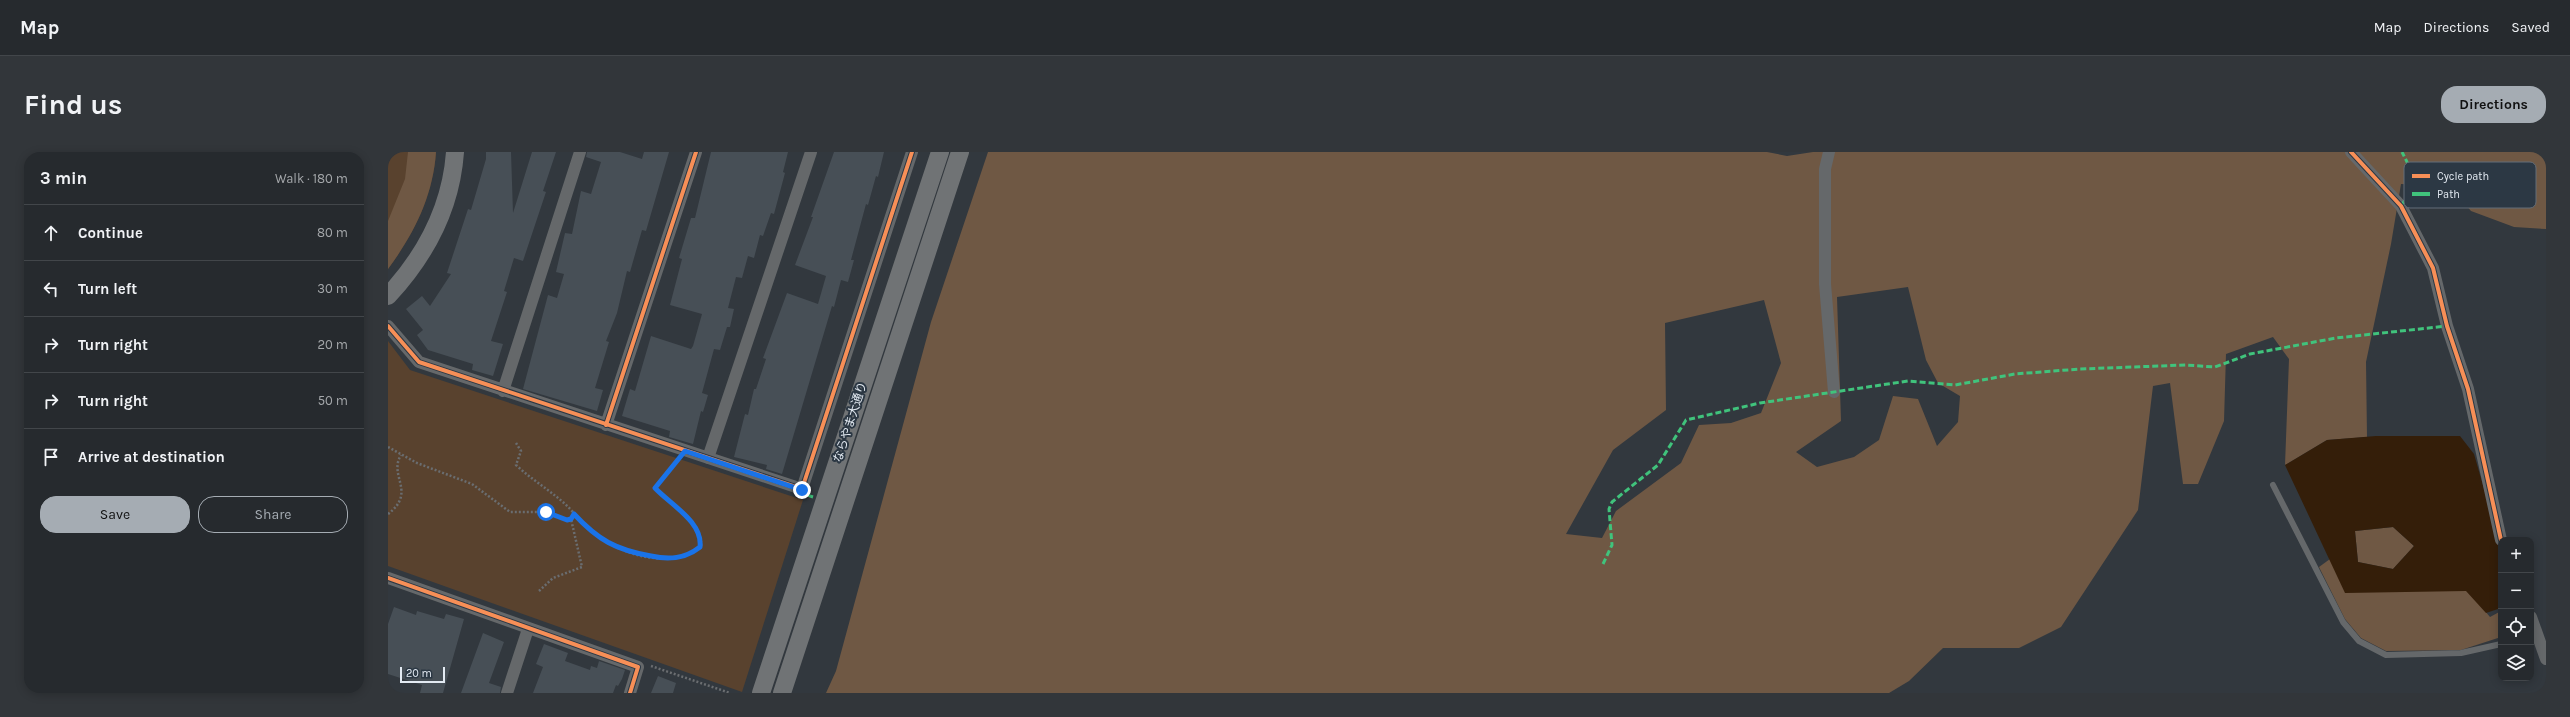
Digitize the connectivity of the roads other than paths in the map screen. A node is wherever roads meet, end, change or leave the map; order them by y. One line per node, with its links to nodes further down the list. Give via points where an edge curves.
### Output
1 (455, 152): 10 (street, via 445,208 434,234 413,267)
2 (580, 152): 12 (street)
3 (696, 152): 14 (street)
4 (811, 152): 15 (street)
5 (912, 152): 15 (street, via 802,490)
6 (940, 152): 25 (street, ならやま大通り)
7 (960, 152): 26 (street, ならやま大通り)
8 (1829, 152): 13 (street, via 1825,169 1825,284)
9 (2351, 152): 17 (street, via 2401,206 2433,268 2447,326 2468,390)
10 (388, 296)
11 (388, 326): 12 (street, via 419,362)
12 (503, 391): 14 (street)
13 (1834, 392)
14 (606, 425): 15 (street)
15 (708, 458)
16 (2273, 485): 21 (lane, via 2343,622 2359,641 2386,655 2461,653)
17 (2500, 537)
18 (388, 578): 19 (street)
19 (528, 629): 23 (street); 24 (street, via 638,667)
20 (2534, 636): 22 (street)
21 (2498, 645)
22 (2546, 659)
23 (507, 693)
24 (630, 693)
25 (761, 693)
26 (782, 693)

